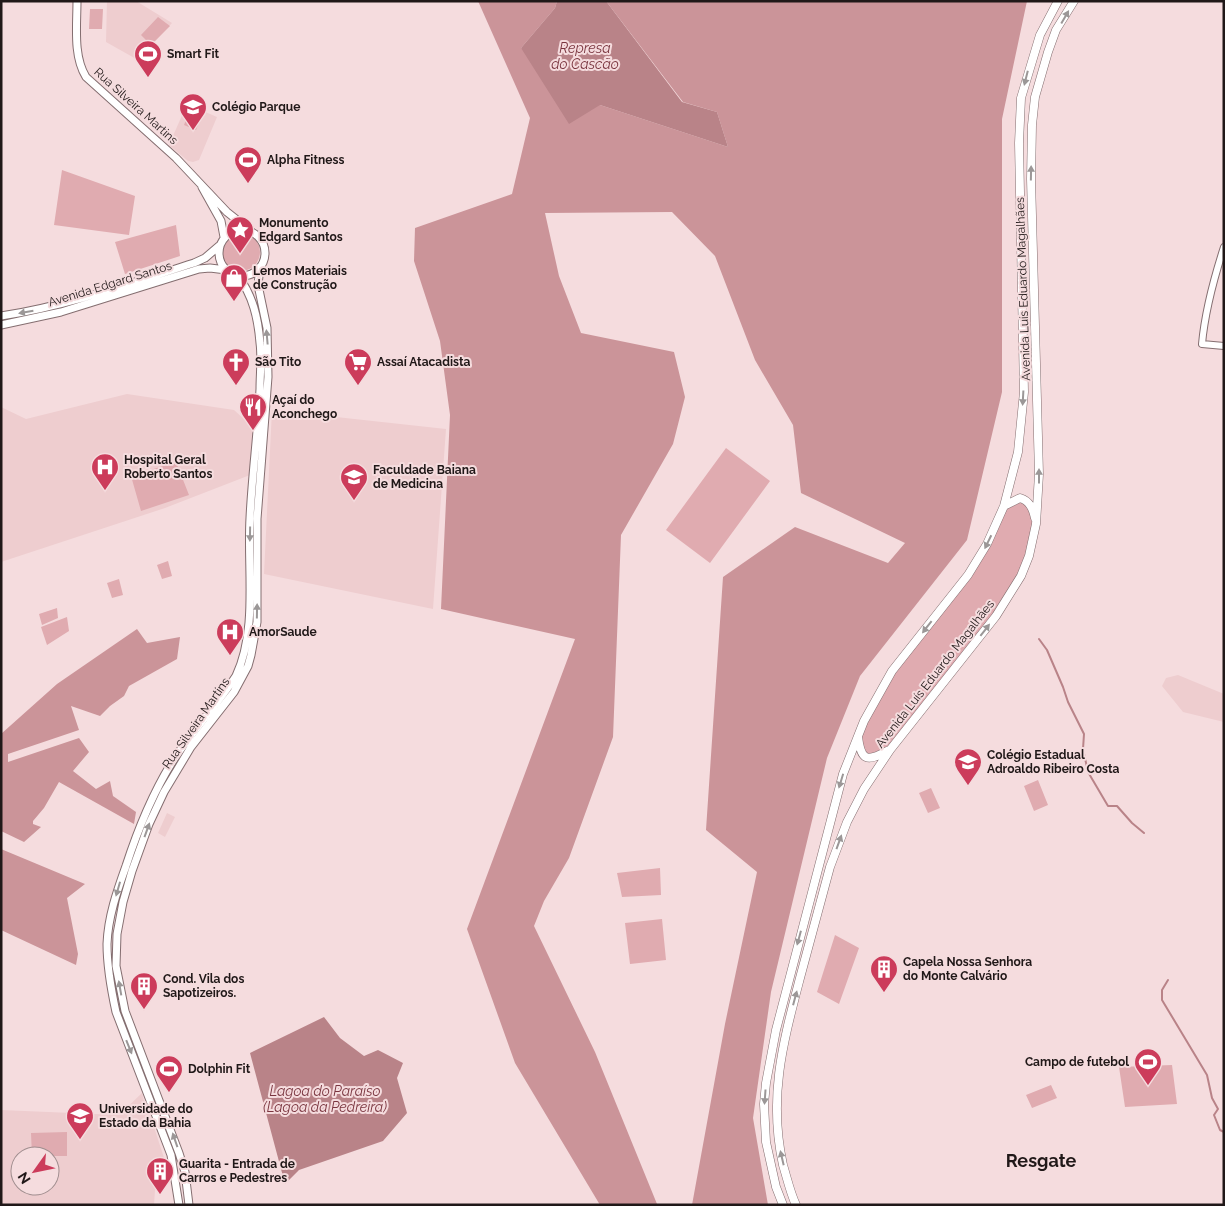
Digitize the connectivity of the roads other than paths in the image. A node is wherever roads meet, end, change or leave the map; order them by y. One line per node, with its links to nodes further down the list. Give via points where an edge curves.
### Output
1 (77, 1): 4 (main road, Rua Silveira Martins, via 78,54 86,78 176,158)
2 (1058, 1): 15 (main road, Avenida Luís Eduardo Magalhães, one-way to 15, via 1040,36 1021,98 1024,392 1018,452)
3 (1074, 1): 16 (main road, Avenida Luís Eduardo Magalhães, one-way to 3, via 1039,474 1032,125 1035,97 1045,60 1056,30)
4 (202, 187): 5 (main road, Rua Silveira Martins); 6 (main road, Rua Silveira Martins, via 221,221)
5 (251, 231): 6 (main road, via 242,229); 9 (main road, via 260,237 265,247 265,258)
6 (224, 236): 7 (main road)
7 (219, 246): 10 (main road, via 218,254); 12 (main road, Avenida Edgard Santos, one-way to 12, via 194,263 67,302)
8 (1224, 247): 14 (street, via 1210,297 1202,344)
9 (260, 267): 11 (main road, via 254,273); 21 (main road, Rua Silveira Martins, one-way to 9, via 185,1172 179,1153 125,1011 116,966 117,934 132,871 164,792 191,747 234,692 252,655 256,622 257,519 268,377 266,328 258,285)
10 (226, 270): 11 (main road); 13 (main road, Avenida Edgard Santos, via 199,269 79,307)
11 (238, 276): 19 (main road, Rua Silveira Martins, one-way to 19, via 253,302 260,344 247,645 236,676 174,760 150,803 121,881 107,941 110,989 116,1012 164,1135)
12 (1, 316)
13 (1, 325)
14 (1224, 346)
15 (1004, 506): 16 (main road, via 1020,498 1028,501); 17 (main road, Avenida Luís Eduardo Magalhães, one-way to 17, via 977,562 892,671)
16 (1036, 524): 18 (main road, Avenida Luís Eduardo Magalhães, one-way to 16, via 996,616 1021,576)
17 (858, 735): 18 (main road, via 861,754 867,758); 22 (main road, Avenida Luís Eduardo Magalhães, one-way to 22, via 832,811 778,1021 766,1083 766,1142)
18 (890, 750): 23 (main road, Avenida Luís Eduardo Magalhães, one-way to 18, via 786,1175 776,1119 782,1051 835,854 852,810)
19 (175, 1178): 20 (main road, Rua Silveira Martins); 21 (main road, via 182,1183)
20 (179, 1205)
21 (188, 1205)
22 (783, 1205)
23 (796, 1205)

